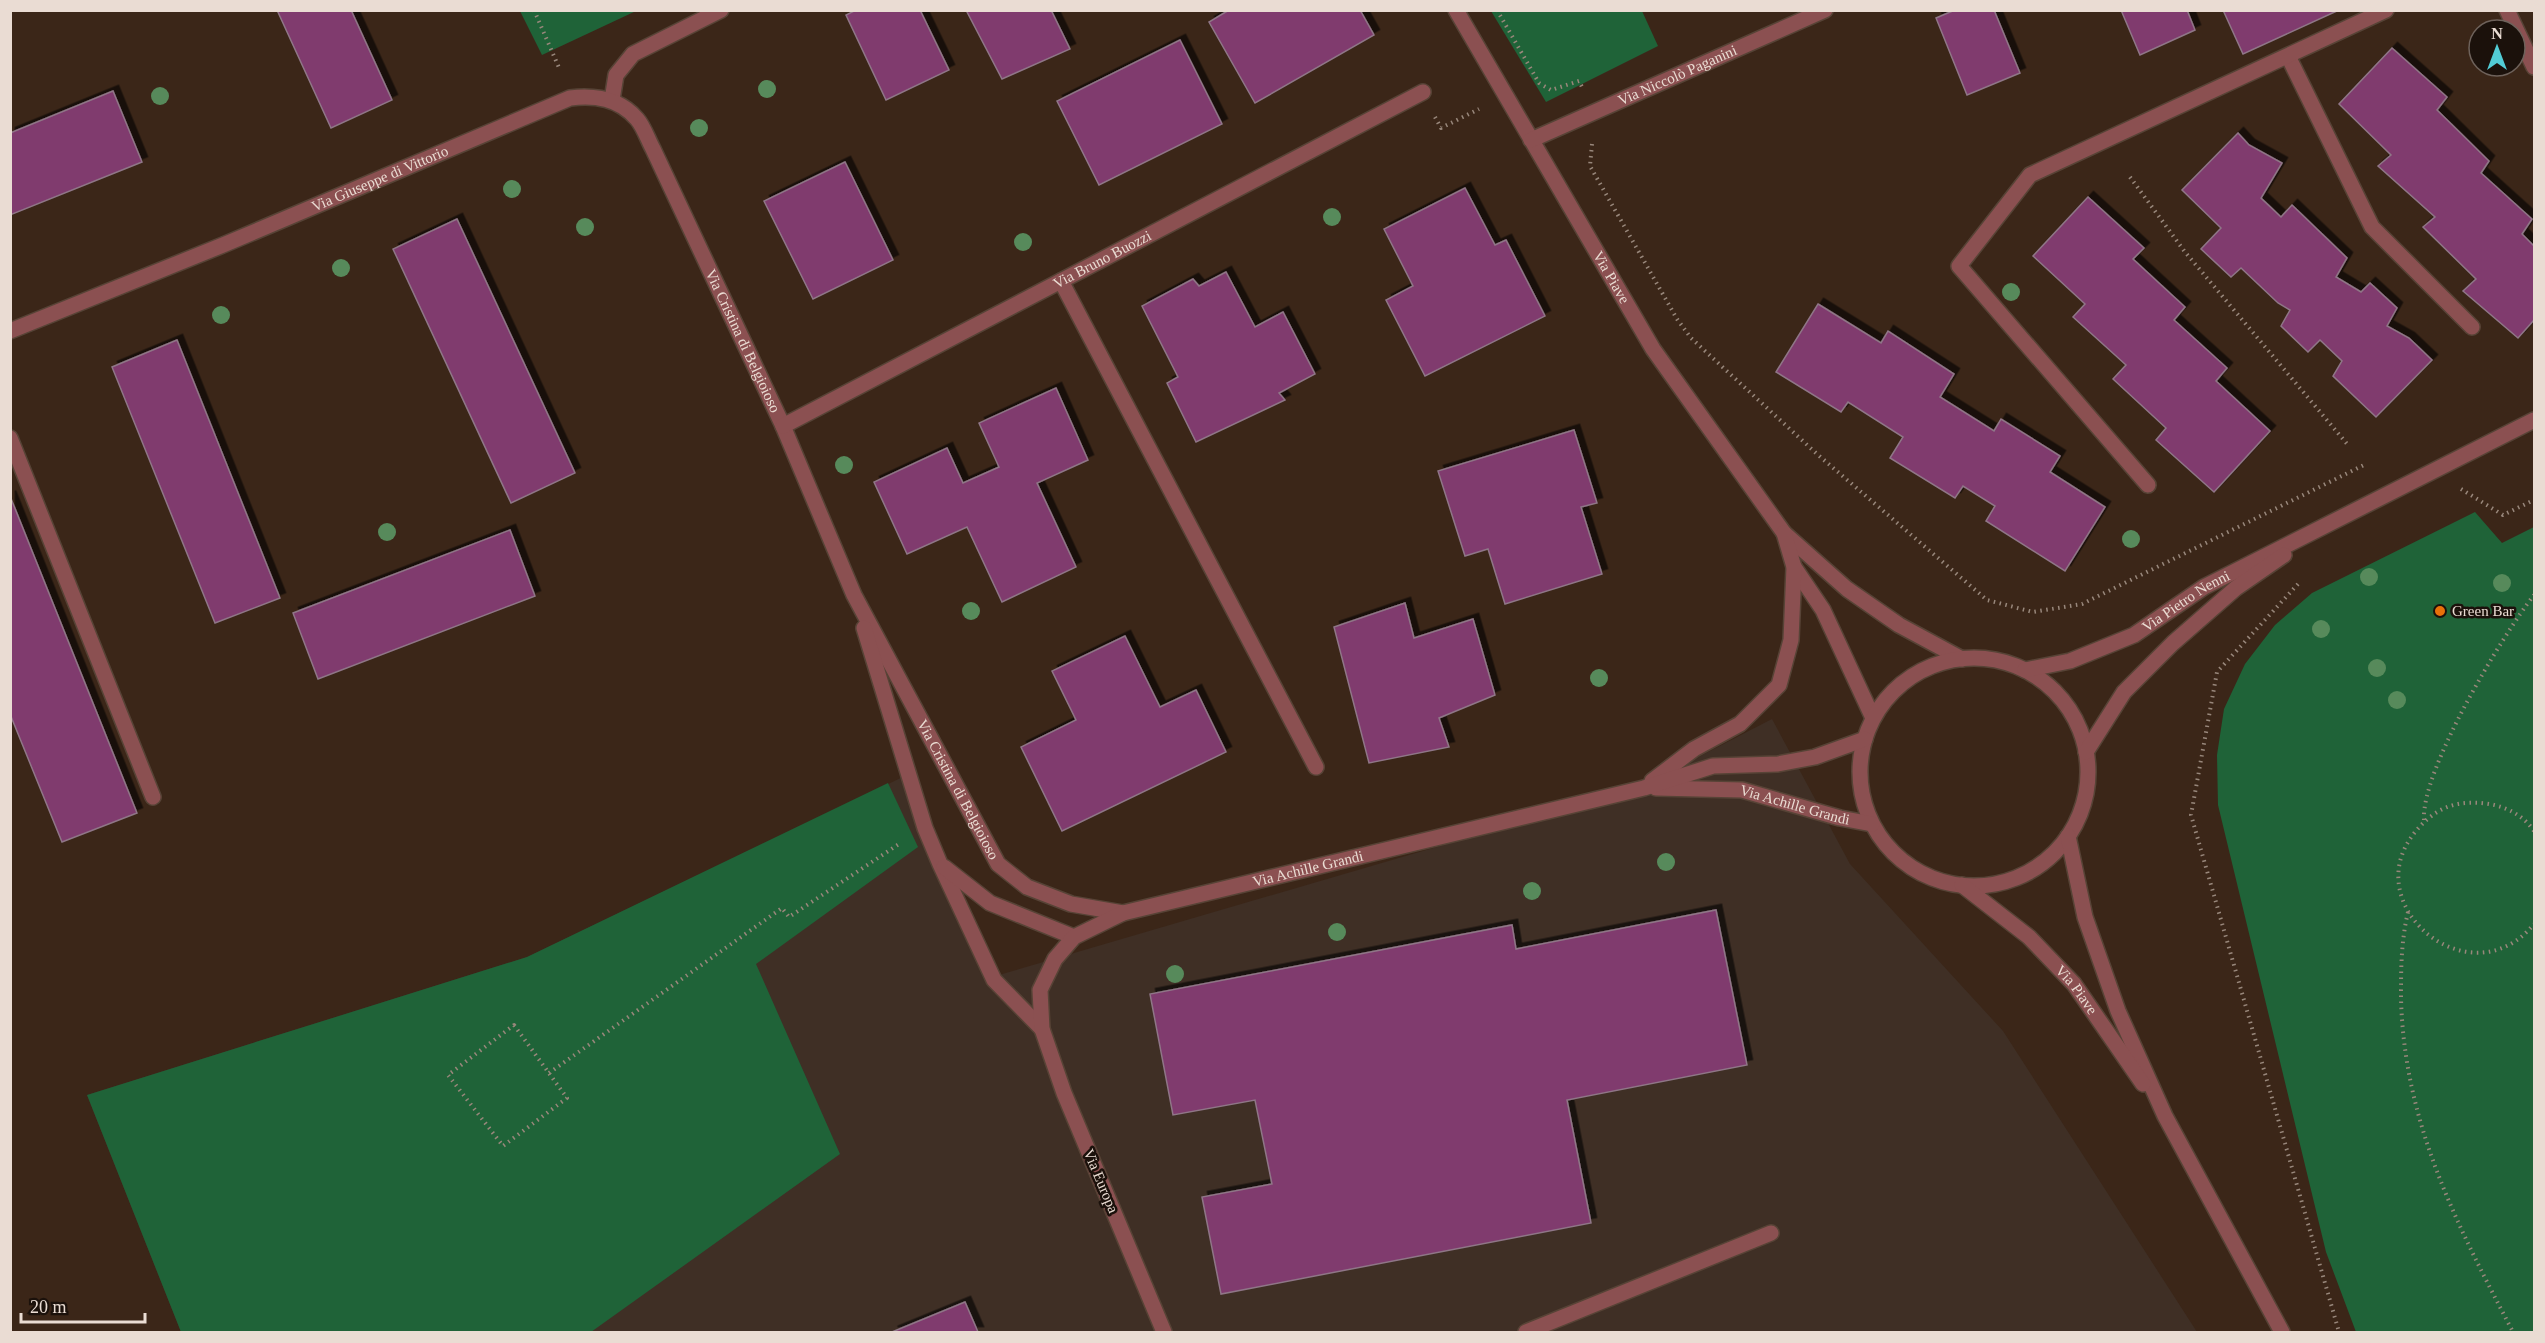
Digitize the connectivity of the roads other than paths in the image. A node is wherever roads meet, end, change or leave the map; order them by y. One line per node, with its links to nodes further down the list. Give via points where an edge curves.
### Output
1 (721, 10): 9 (street, via 633,54 616,75)
2 (1456, 10): 10 (street, Via Piave)
3 (1825, 10): 10 (street, Via Niccolò Paganini)
4 (2386, 10): 6 (street)
5 (2507, 10): 7 (street)
6 (2288, 56): 12 (street, via 2372,227); 17 (street, via 2030,175 1959,266)
7 (2535, 67)
8 (1423, 92): 11 (street, Via Bruno Buozzi)
9 (612, 100): 13 (street, Via Giuseppe di Vittorio, via 593,96 570,98); 15 (street, Via Cristina di Belgioioso, via 637,118)
10 (1531, 140): 19 (street, Via Piave, via 1653,349)
11 (1061, 281): 15 (street, Via Bruno Buozzi); 27 (street)
12 (2472, 327)
13 (10, 331)
14 (2535, 420): 18 (street, Via Pietro Nenni)
15 (783, 426): 21 (street, Via Cristina di Belgioioso)
16 (10, 438): 29 (street)
17 (2148, 485)
18 (2341, 516): 23 (street, Via Pietro Nenni, via 2204,587 2134,635 2070,661); 26 (street, Via Pietro Nenni, via 2236,588 2173,643 2124,692)
19 (1784, 533): 20 (street, Via Piave); 22 (street, Via Piave, via 1847,589 1899,625)
20 (1794, 567): 24 (street, via 1823,610); 28 (street, Via Achille Grandi, via 1791,640 1779,685 1740,724 1694,749)
21 (854, 595): 32 (street, Via Cristina di Belgioioso, via 925,828); 34 (street, Via Cristina di Belgioioso, via 998,864 1027,887 1071,904)
22 (1962, 659): 23 (street, Via Piave, via 1984,659); 24 (street, Via Piave, via 1932,666 1915,675 1885,701)
23 (2025, 670): 26 (street, Via Piave, via 2057,694 2070,711)
24 (1873, 718): 25 (street, Via Piave)
25 (1864, 739): 28 (street, Via Achille Grandi, via 1815,757 1778,764 1713,766); 30 (street, Via Piave, via 1860,781)
26 (2086, 752): 31 (street, Via Piave, via 2085,796)
27 (1316, 767)
28 (1644, 788): 30 (street, Via Achille Grandi, via 1742,790); 34 (street, Via Achille Grandi)
29 (153, 796)
30 (1872, 824): 33 (street, Via Piave, via 1894,853 1914,869 1937,880)
31 (2068, 836): 33 (street, Via Piave, via 2055,853 2025,873 2005,882); 37 (street, Via Piave, via 2088,927 2118,1011)
32 (940, 864): 35 (street, Via Cristina di Belgioioso, via 990,903); 36 (street, Via Cristina di Belgioioso, via 994,980)
33 (1962, 885): 37 (street, Via Piave, via 2029,937 2074,984)
34 (1122, 913): 35 (street, Via Achille Grandi)
35 (1074, 937): 36 (street, Via Achille Grandi, via 1055,959 1040,990)
36 (1042, 1029): 39 (street, Via Europa, via 1064,1093)
37 (2165, 1116): 41 (street, Via Piave)
38 (1771, 1233): 40 (street)
39 (1164, 1332)
40 (1527, 1332)
41 (2282, 1332)

